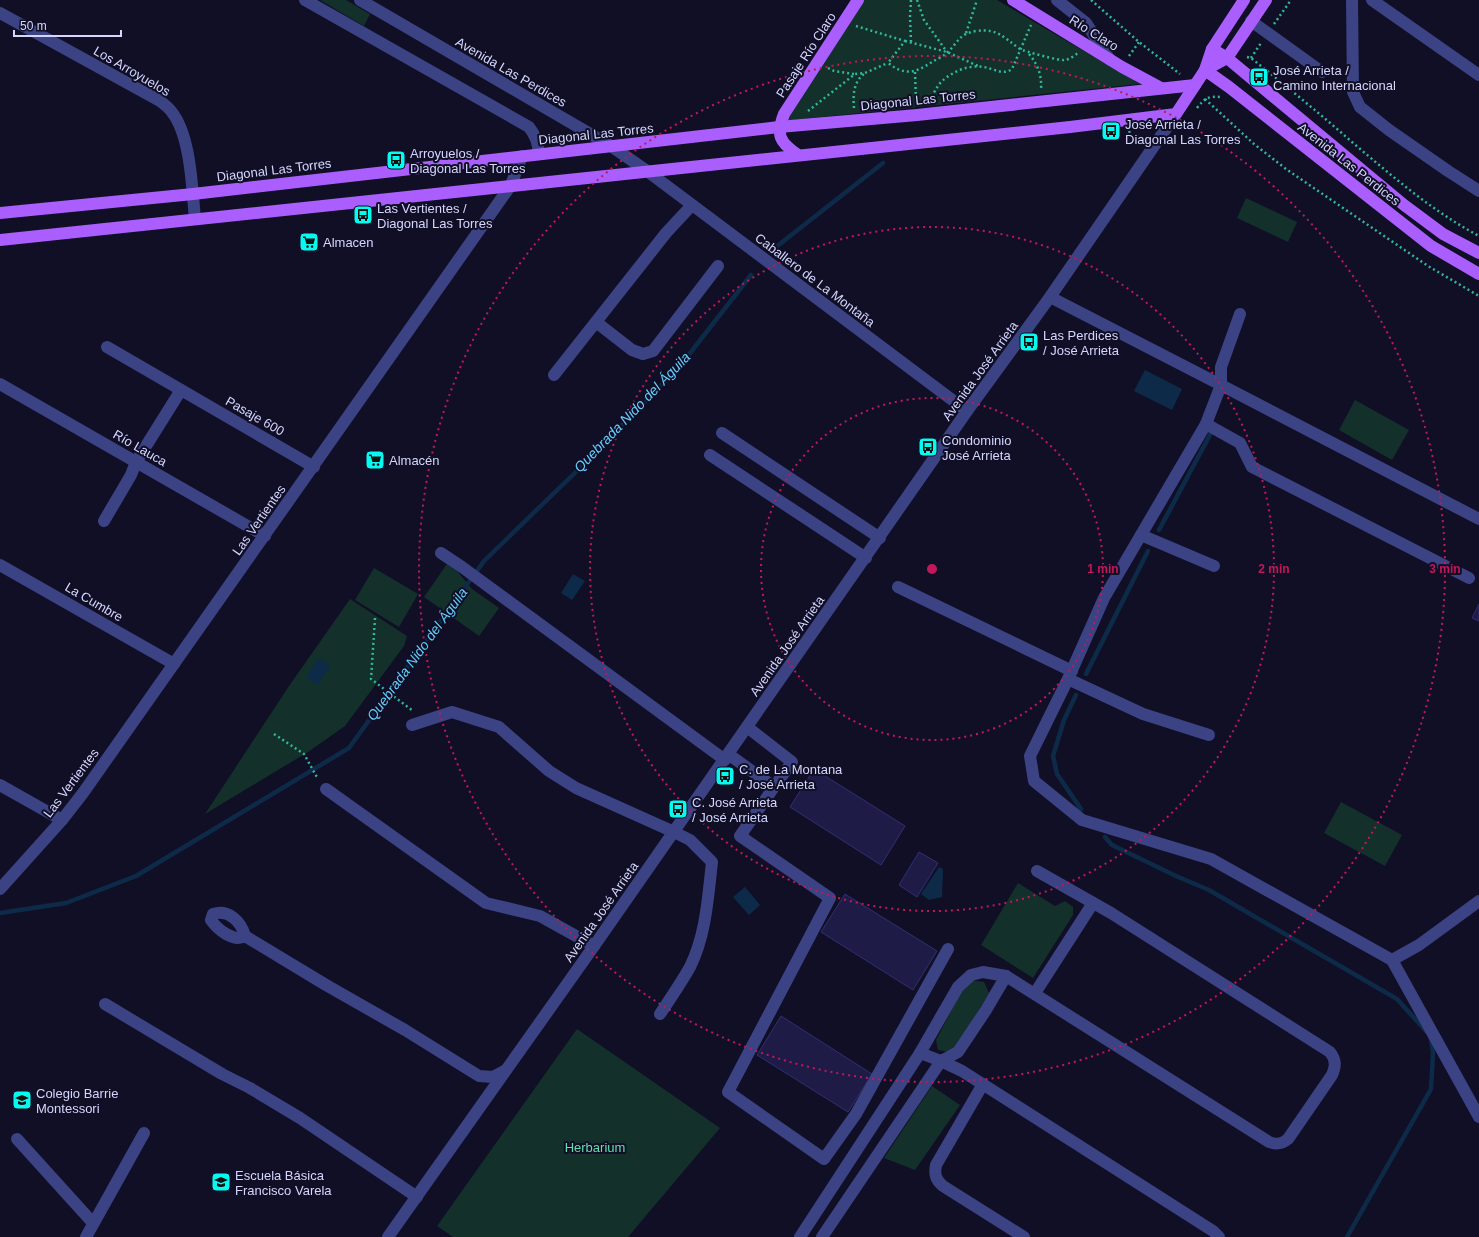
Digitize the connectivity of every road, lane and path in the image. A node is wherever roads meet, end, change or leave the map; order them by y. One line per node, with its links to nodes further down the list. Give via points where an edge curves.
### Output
1 (305, 0): 48 (street, via 529,127 537,140)
2 (360, 0): 47 (street, Avenida Las Perdices)
3 (858, 0): 16 (main road, Pasaje Río Claro)
4 (911, 0): 20 (path)
5 (917, 0): 25 (path, via 924,20)
6 (977, 0): 18 (path)
7 (1013, 0): 15 (main road, Río Claro)
8 (1057, 0): 28 (street, via 1086,24)
9 (1090, 0): 21 (path)
10 (1244, 0): 23 (main road, Avenida José Arrieta)
11 (1266, 0): 17 (main road)
12 (1352, 0): 53 (street, via 1353,92 1360,107 1394,134)
13 (1372, 0): 37 (street)
14 (0, 13): 54 (street, Los Arroyuelos, via 160,101 172,111 183,135)
15 (1036, 13): 22 (main road, Río Claro); 24 (path)
16 (844, 22): 19 (path); 29 (main road, Pasaje Río Claro)
17 (1251, 22): 27 (main road); 34 (street)
18 (966, 33): 24 (path, via 994,32 1005,36); 25 (path)
19 (904, 41): 20 (path); 30 (path)
20 (911, 42): 25 (path)
21 (1139, 42)
22 (1090, 47): 26 (path, via 1064,60); 28 (main road, Río Claro)
23 (1212, 49): 27 (main road, Avenida Las Perdices); 32 (main road, Avenida José Arrieta)
24 (1021, 50): 26 (path); 31 (path, via 1008,72)
25 (947, 52): 31 (path); 33 (path)
26 (1029, 53): 41 (path, via 1040,75)
27 (1227, 58): 32 (main road); 59 (main road, Avenida Las Perdices, via 1404,205 1443,234)
28 (1110, 60): 39 (main road, Río Claro)
29 (817, 63): 36 (path, via 834,71); 46 (main road, Pasaje Río Claro, via 784,114)
30 (888, 63): 33 (path, via 901,71); 35 (path)
31 (980, 67): 44 (path, via 960,70 951,75 941,83)
32 (1205, 70): 38 (main road, Avenida José Arrieta); 61 (main road, Avenida Las Perdices, via 1431,246)
33 (914, 71): 44 (path)
34 (1322, 72)
35 (865, 73): 36 (path); 45 (path, via 859,77 854,90)
36 (855, 74): 42 (path)
37 (1479, 75)
38 (1196, 85): 39 (main road, Diagonal Las Torres); 43 (main road, Avenida José Arrieta)
39 (1162, 88): 41 (main road, Diagonal Las Torres)
40 (1221, 97): 62 (path, via 1205,99 1254,144 1286,169 1428,266)
41 (1039, 102): 44 (main road, Diagonal Las Torres)
42 (805, 113)
43 (1176, 114): 49 (main road); 63 (street, Avenida José Arrieta)
44 (917, 115): 45 (main road, Diagonal Las Torres)
45 (855, 121): 46 (main road, Diagonal Las Torres)
46 (779, 127): 47 (main road, Diagonal Las Torres); 49 (main road, via 784,145)
47 (611, 146): 48 (main road, Diagonal Las Torres); 51 (street, Avenida Las Perdices)
48 (539, 154): 50 (main road, Diagonal Las Torres)
49 (798, 155): 51 (main road)
50 (522, 156): 52 (street, Las Vertientes); 54 (main road, Diagonal Las Torres)
51 (647, 171): 52 (main road); 55 (street, Caballero de La Montaña)
52 (511, 185): 57 (main road); 76 (street, Las Vertientes)
53 (1479, 191)
54 (193, 194): 56 (main road, Diagonal Las Torres); 57 (street, Los Arroyuelos)
55 (692, 205): 65 (street, via 666,233); 71 (street, Caballero de La Montaña)
56 (0, 213)
57 (195, 219): 58 (main road)
58 (0, 240)
59 (1479, 253)
60 (718, 266): 65 (street, via 653,351 643,354 632,350)
61 (1479, 274)
62 (1479, 296)
63 (1050, 297): 69 (street); 71 (street, Avenida José Arrieta)
64 (1240, 314): 69 (street, via 1220,367)
65 (596, 322): 67 (street)
66 (107, 347): 70 (street, Pasaje 600)
67 (554, 376)
68 (0, 384): 75 (street, Río Lauca)
69 (1221, 385): 72 (street); 77 (street)
70 (181, 390): 75 (street); 76 (street, Pasaje 600)
71 (967, 411): 81 (street, Avenida José Arrieta)
72 (1206, 424): 79 (street); 86 (street, via 1240,443 1252,467)
73 (722, 433): 81 (street)
74 (710, 455): 83 (street)
75 (136, 462): 78 (street); 80 (street, Río Lauca)
76 (314, 467): 80 (street, Las Vertientes)
77 (1479, 519)
78 (104, 521)
79 (1141, 535): 85 (street); 90 (street, via 1104,598)
80 (265, 536): 89 (street, Las Vertientes)
81 (880, 538): 83 (street, Avenida José Arrieta)
82 (441, 553): 96 (street)
83 (866, 558): 93 (street, Avenida José Arrieta)
84 (0, 565): 89 (street, La Cumbre)
85 (1214, 566)
86 (1469, 578)
87 (898, 587): 90 (street)
88 (374, 618): 91 (path, via 371,678)
89 (174, 664): 101 (street, Las Vertientes)
90 (1070, 675): 95 (street, via 1143,714); 110 (street, via 1030,756 1034,781 1082,820 1211,859)
91 (424, 721): 92 (street); 102 (street, via 452,712 499,727 549,770 576,788)
92 (412, 725)
93 (747, 727): 96 (street, Avenida José Arrieta); 99 (street, via 792,762)
94 (274, 734): 97 (path, via 304,754)
95 (1209, 735)
96 (726, 757): 99 (street); 102 (street, Avenida José Arrieta)
97 (315, 775)
98 (0, 785): 101 (street)
99 (774, 787): 109 (street, via 740,836 830,898 728,1092 824,1159 856,1114)
100 (326, 790): 108 (street, via 486,903 540,916)
101 (62, 820): 104 (street, Las Vertientes)
102 (674, 832): 108 (street, Avenida José Arrieta); 114 (street, via 690,840 712,862 707,910 700,937 690,966)
103 (1037, 871): 106 (street)
104 (0, 889)
105 (1479, 901): 110 (street, via 1419,945)
106 (1093, 903): 112 (street); 112 (street, via 1330,1052 1335,1063 1332,1075 1288,1139 1275,1144)
107 (245, 936): 118 (street)
108 (594, 946): 117 (street, Avenida José Arrieta)
109 (948, 949)
110 (1392, 960): 121 (street)
111 (1006, 976): 112 (street); 115 (street, via 983,972 971,975 958,987); 116 (street, via 958,1052)
112 (1035, 993)
113 (105, 1004): 124 (street, via 300,1118)
114 (660, 1014)
115 (920, 1054): 116 (street); 126 (street)
116 (941, 1061): 119 (street); 130 (street)
117 (507, 1069): 118 (street, via 493,1077); 120 (street, Avenida José Arrieta)
118 (479, 1076): 120 (street, via 485,1088)
119 (983, 1084): 131 (street, via 936,1165 935,1176 943,1186); 132 (street, via 1214,1231)
120 (480, 1107): 124 (street, Avenida José Arrieta)
121 (1479, 1117)
122 (144, 1134): 125 (street)
123 (17, 1139): 125 (street)
124 (416, 1197): 127 (street, Avenida José Arrieta)
125 (93, 1223): 128 (street)
126 (802, 1234): 129 (street)
127 (394, 1235)
128 (86, 1237)
129 (817, 1237)
130 (822, 1237)
131 (1024, 1237)
132 (1219, 1237)

